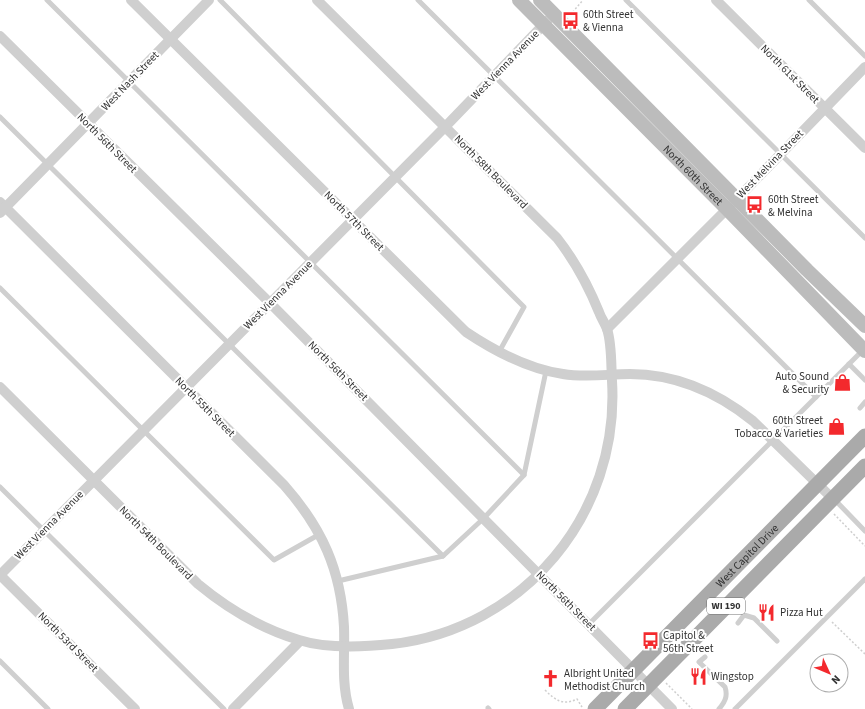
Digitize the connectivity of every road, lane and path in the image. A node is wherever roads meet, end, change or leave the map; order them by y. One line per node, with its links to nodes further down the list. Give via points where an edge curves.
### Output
1 (47, 0): 21 (lane)
2 (131, 0): 17 (street, North 57th Street)
3 (209, 0): 17 (street, West Nash Street)
4 (220, 0): 29 (lane)
5 (317, 0): 25 (street, North 58th Boulevard)
6 (418, 0): 20 (lane)
7 (520, 0): 15 (main road, North 60th Street)
8 (540, 0): 13 (main road, North 60th Street)
9 (584, 0): 14 (path)
10 (626, 0): 27 (lane)
11 (716, 0): 22 (street, North 61st Street)
12 (809, 0): 18 (lane)
13 (554, 14): 15 (street, West Vienna Avenue); 30 (main road, North 60th Street)
14 (569, 16)
15 (544, 25): 20 (street, West Vienna Avenue); 30 (main road, North 60th Street)
16 (0, 36): 24 (street, North 56th Street)
17 (170, 39): 21 (street, West Nash Street); 32 (street, North 57th Street)
18 (865, 56)
19 (865, 67): 22 (street, West Melvina Street)
20 (495, 76): 25 (street, West Vienna Avenue); 34 (lane)
21 (129, 82): 24 (street, West Nash Street); 35 (lane)
22 (825, 108): 26 (street, North 61st Street); 27 (street, West Melvina Street)
23 (0, 117): 28 (lane)
24 (88, 124): 28 (street, West Nash Street); 37 (street, North 56th Street)
25 (445, 127): 29 (street, West Vienna Avenue); 39 (street, North 58th Boulevard, via 557,238 587,282)
26 (865, 148)
27 (781, 154): 30 (street, West Melvina Street); 33 (lane)
28 (48, 165): 31 (street, West Nash Street); 40 (lane)
29 (395, 176): 32 (street, West Vienna Avenue); 42 (lane, via 524,307)
30 (732, 204): 34 (street, West Melvina Street); 38 (main road, North 60th Street); 41 (main road, North 60th Street)
31 (2, 208): 48 (street, North 55th Street)
32 (353, 220): 35 (street, West Vienna Avenue); 42 (street, North 57th Street, via 453,320 471,336)
33 (865, 238)
34 (677, 259): 39 (street, West Melvina Street); 49 (lane)
35 (310, 263): 37 (street, West Vienna Avenue); 56 (lane)
36 (0, 288): 52 (lane)
37 (270, 303): 40 (street, West Vienna Avenue); 62 (street, North 56th Street)
38 (865, 326)
39 (607, 329): 45 (street, North 58th Boulevard)
40 (228, 345): 48 (street, West Vienna Avenue); 67 (lane)
41 (864, 349): 43 (lane)
42 (499, 352): 44 (street, North 57th Street)
43 (850, 364): 46 (lane); 49 (lane)
44 (546, 371): 45 (street, North 57th Street, via 577,376); 56 (lane)
45 (612, 376): 54 (street, North 57th Street, via 646,375 696,386 739,410); 68 (street, via 611,427 597,484 573,532)
46 (865, 380)
47 (0, 387): 57 (street, North 54th Boulevard)
48 (186, 388): 52 (street, West Vienna Avenue); 65 (street, North 55th Street, via 284,485)
49 (816, 397): 54 (lane)
50 (865, 402): 51 (lane)
51 (860, 408)
52 (143, 431): 57 (street, West Vienna Avenue); 65 (lane, via 274,560)
53 (865, 436): 58 (main road, West Capitol Drive / WI 190)
54 (773, 440): 58 (street, North 57th Street); 76 (lane)
55 (865, 466): 60 (main road, West Capitol Drive / WI 190)
56 (524, 475): 62 (lane)
57 (94, 480): 63 (street, West Vienna Avenue); 77 (street, North 54th Boulevard, via 212,596 250,619)
58 (818, 484): 60 (street, North 57th Street); 70 (main road, West Capitol Drive / WI 190)
59 (0, 487): 63 (lane)
60 (833, 499): 64 (lane); 73 (main road, West Capitol Drive / WI 190)
61 (834, 514): 66 (path)
62 (484, 518): 67 (lane); 68 (street, North 56th Street)
63 (44, 530): 69 (street, West Vienna Avenue); 90 (lane)
64 (865, 530)
65 (320, 534): 72 (street, North 55th Street, via 334,564)
66 (865, 546)
67 (443, 556): 72 (lane)
68 (540, 574): 76 (street, North 56th Street); 79 (street, via 528,586 495,609 447,632 408,642)
69 (0, 575): 89 (street, North 53rd Street)
70 (726, 576): 73 (main road); 83 (main road, West Capitol Drive / WI 190)
71 (865, 579): 74 (lane)
72 (338, 581): 79 (street, North 55th Street, via 342,603)
73 (741, 591): 85 (main road, West Capitol Drive / WI 190)
74 (827, 617): 80 (path); 97 (lane)
75 (738, 623): 78 (lane, via 744,615 751,616)
76 (589, 624): 83 (street, North 56th Street)
77 (300, 641): 79 (street, North 54th Boulevard); 91 (street)
78 (777, 641)
79 (343, 647): 92 (street, North 55th Street, via 344,683)
80 (865, 654)
81 (705, 657): 96 (lane, via 699,662 726,692 725,701)
82 (0, 661): 88 (lane)
83 (634, 670): 85 (street, North 56th Street); 87 (main road, West Capitol Drive / WI 190)
84 (666, 683): 95 (path)
85 (648, 685): 93 (main road, West Capitol Drive / WI 190); 94 (street, North 56th Street)
86 (545, 690): 87 (path, via 558,701 565,703 577,699)
87 (588, 708)
88 (48, 709)
89 (135, 709)
90 (224, 709)
91 (233, 709)
92 (349, 709)
93 (624, 709)
94 (672, 709)
95 (692, 709)
96 (719, 709)
97 (735, 709)

